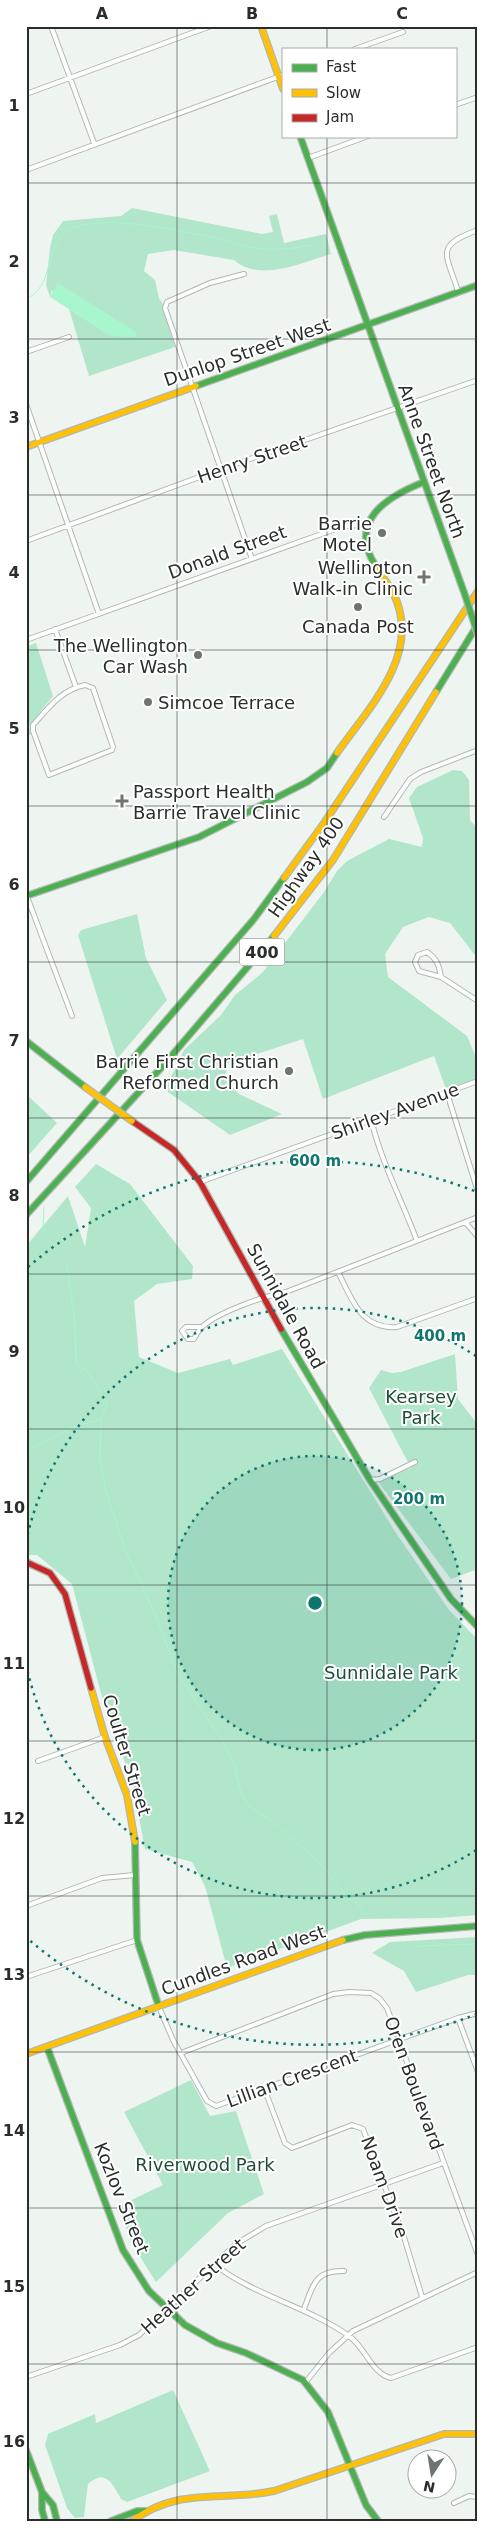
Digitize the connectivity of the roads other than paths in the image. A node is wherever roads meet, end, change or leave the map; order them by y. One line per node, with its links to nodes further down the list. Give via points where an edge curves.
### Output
1 (51, 26): 7 (street)
2 (211, 26): 7 (street)
3 (261, 26): 6 (main road)
4 (403, 32): 5 (street)
5 (358, 48)
6 (280, 76): 13 (street)
7 (69, 78): 8 (street); 13 (street)
8 (26, 94)
9 (478, 97): 10 (street)
10 (456, 105)
11 (301, 138): 14 (main road, Anne Street North)
12 (363, 138): 14 (street)
13 (94, 143): 15 (street)
14 (308, 158): 20 (main road, Anne Street North)
15 (26, 170)
16 (478, 230): 19 (street, via 456,238 448,247 447,256)
17 (244, 274): 24 (street, via 210,282 167,302 166,308)
18 (478, 284): 19 (main road, Dunlop Street West)
19 (458, 291): 20 (main road, Dunlop Street West)
20 (368, 326): 24 (main road, Dunlop Street West); 26 (main road, Anne Street North)
21 (69, 337): 22 (street)
22 (26, 352)
23 (478, 380): 26 (street, Henry Street)
24 (193, 386): 27 (main road, Dunlop Street West); 29 (street)
25 (26, 404): 27 (street)
26 (397, 409): 29 (street, Henry Street); 30 (main road, Anne Street North)
27 (40, 443): 28 (main road, Dunlop Street West); 31 (street)
28 (26, 447)
29 (221, 469): 31 (street, Henry Street); 34 (street)
30 (424, 482): 32 (main road, via 398,492 381,504); 39 (main road, Anne Street North, bridge)
31 (68, 526): 33 (street, Henry Street); 36 (street)
32 (367, 528): 34 (street, Donald Street, via 357,525 341,527); 44 (main road, via 367,552 397,601 402,641 390,677 327,768 307,782 199,837)
33 (26, 541)
34 (252, 559): 36 (street, Donald Street)
35 (478, 591): 52 (main road, Highway 400 / 400, via 324,823 254,919)
36 (99, 614): 38 (street, Donald Street)
37 (478, 624): 55 (main road, Highway 400 / 400, via 332,860 272,939 167,1061)
38 (55, 629): 40 (street, Donald Street); 41 (street)
39 (478, 635)
40 (26, 640)
41 (76, 687): 41 (street, via 57,697 32,728 49,775 112,750 93,688 85,685)
42 (478, 750): 43 (street, via 410,779)
43 (384, 817)
44 (26, 895): 47 (street)
45 (441, 977): 45 (street, via 434,957 427,952 418,955 415,962 419,970); 46 (street)
46 (478, 1001)
47 (72, 1016)
48 (26, 1041): 53 (main road, Sunnidale Road, bridge, via 174,1150)
49 (478, 1081): 50 (street, Shirley Avenue)
50 (447, 1092): 51 (street, Shirley Avenue); 54 (street)
51 (371, 1119): 53 (street, Shirley Avenue); 59 (street, via 387,1170)
52 (26, 1182)
53 (200, 1182): 61 (main road, Sunnidale Road)
54 (478, 1192)
55 (26, 1215)
56 (478, 1217): 57 (street)
57 (465, 1222): 58 (street); 59 (street)
58 (478, 1237)
59 (417, 1241): 60 (street)
60 (338, 1272): 61 (street, via 286,1292); 62 (street, via 363,1316 384,1328 397,1327)
61 (265, 1296): 63 (street); 65 (main road, Sunnidale Road)
62 (478, 1298)
63 (202, 1327): 63 (street, via 186,1327 182,1331 188,1340 194,1339)
64 (415, 1462): 65 (street, via 380,1479)
65 (370, 1480): 67 (main road, Sunnidale Road, via 451,1599)
66 (26, 1562): 68 (main road, Coulter Street, via 42,1568 61,1586)
67 (478, 1627)
68 (105, 1737): 69 (street); 70 (main road, Coulter Street, via 132,1816 136,1839)
69 (38, 1761)
70 (135, 1875): 71 (street, via 102,1878); 73 (main road, Coulter Street)
71 (26, 1906)
72 (478, 1926): 75 (main road, Cundles Road West, via 365,1935 336,1941)
73 (137, 1940): 74 (street); 75 (main road, Coulter Street)
74 (26, 1977)
75 (160, 2007): 79 (main road, Cundles Road West); 80 (street, Lillian Crescent)
76 (478, 2013): 77 (street, Lillian Crescent)
77 (458, 2018): 78 (street, Lillian Crescent); 82 (street)
78 (398, 2040): 80 (street, Oren Boulevard, via 380,1998 371,1993 349,1992 333,1994); 83 (street, Lillian Crescent); 84 (street, Oren Boulevard)
79 (47, 2047): 81 (main road, Cundles Road West); 91 (main road, Kozlov Street, via 123,2250 149,2291)
80 (180, 2053): 83 (street, Lillian Crescent, via 207,2101 216,2106)
81 (26, 2054)
82 (478, 2072)
83 (264, 2088): 85 (street, Noam Drive, via 285,2143 292,2148 352,2125 363,2129)
84 (443, 2163): 85 (street, Heather Street); 86 (street, Oren Boulevard)
85 (383, 2184): 87 (street, Heather Street, via 266,2226 236,2244); 90 (street, Noam Drive, via 404,2237)
86 (478, 2255)
87 (214, 2264): 91 (street, Heather Street); 92 (street, via 228,2276)
88 (344, 2271): 92 (street, via 331,2270 319,2276)
89 (478, 2272): 90 (street)
90 (422, 2297): 93 (street)
91 (167, 2309): 95 (street, Heather Street, via 139,2335 120,2345); 96 (main road, Kozlov Street, via 185,2325 217,2344 246,2353)
92 (304, 2309): 93 (street)
93 (349, 2335): 94 (street, via 383,2376 391,2378); 96 (street, via 329,2353)
94 (478, 2347)
95 (26, 2378)
96 (305, 2383): 99 (main road, Kozlov Street, via 328,2412)
97 (478, 2434): 99 (main road, via 444,2434)
98 (26, 2450): 100 (main road)
99 (350, 2465): 103 (main road, via 274,2491 255,2495 186,2497); 108 (main road, Kozlov Street, via 366,2505)
100 (42, 2492): 104 (main road); 105 (main road, via 53,2506)
101 (478, 2497): 102 (street, via 469,2496)
102 (454, 2503)
103 (146, 2512): 106 (main road, via 137,2511); 107 (main road)
104 (45, 2521)
105 (58, 2521)
106 (111, 2521)
107 (132, 2521)
108 (378, 2521)

